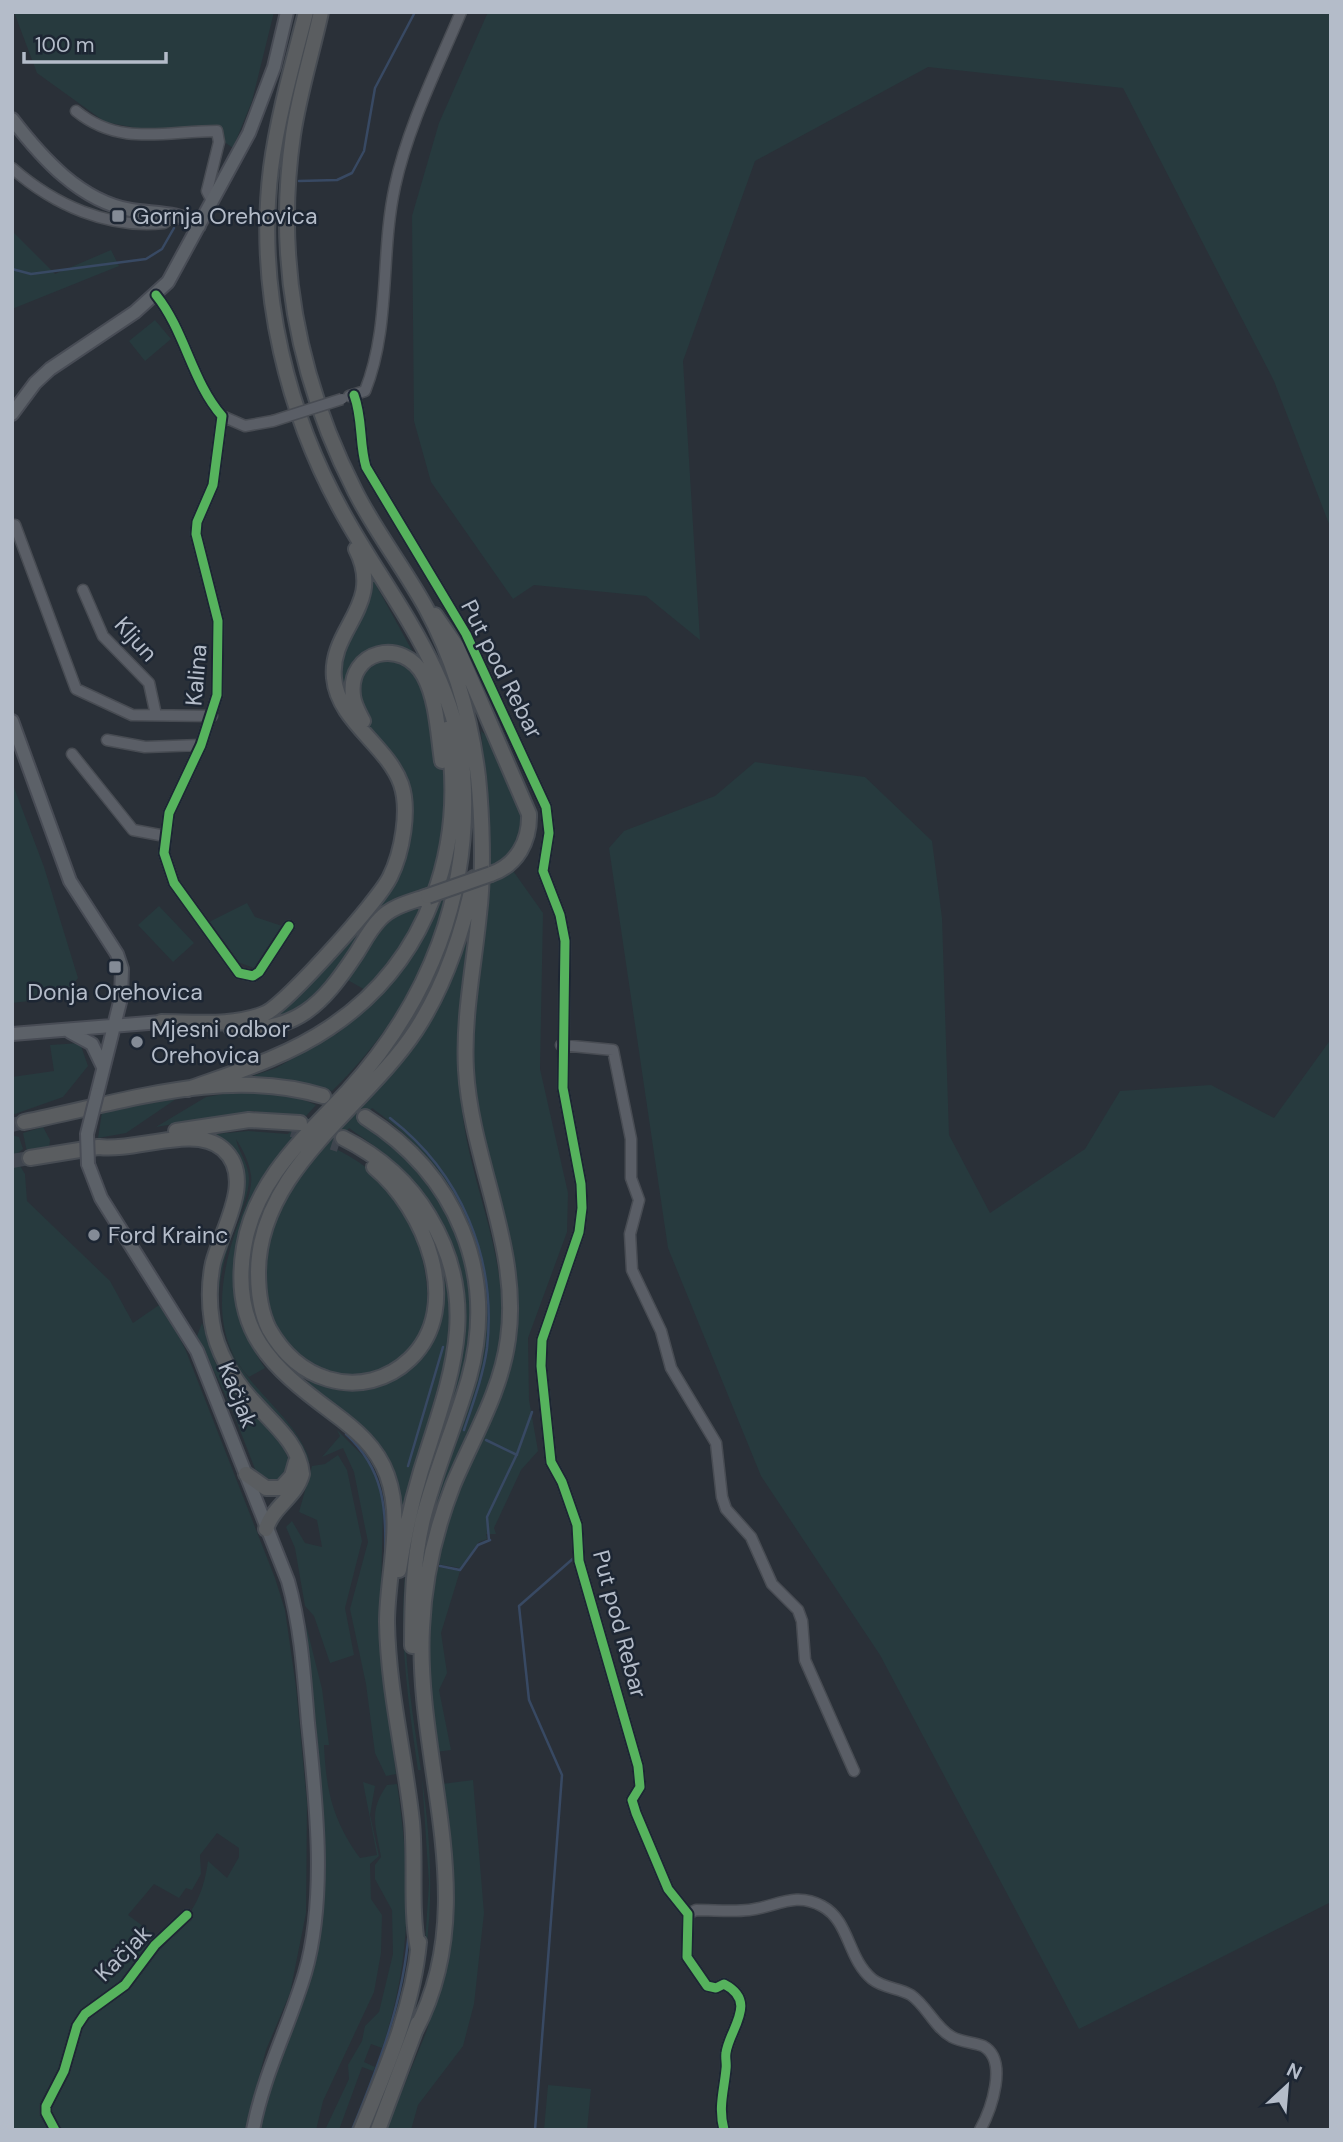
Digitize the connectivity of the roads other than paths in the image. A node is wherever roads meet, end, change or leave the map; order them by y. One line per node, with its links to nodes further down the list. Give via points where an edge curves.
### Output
1 (287, 12): 8 (main road, via 261,103)
2 (306, 12): 15 (highway, via 272,166 270,285 292,394)
3 (321, 12): 18 (highway, via 292,143 287,219 290,295 303,361 325,428 356,495)
4 (461, 12): 12 (street, via 409,136 395,186 378,359 365,391)
5 (76, 111): 8 (street, via 134,136 217,131 219,142 207,191)
6 (12, 119): 9 (main road, via 52,164 94,198 130,210)
7 (12, 169): 9 (street, via 60,200 116,223 164,223)
8 (212, 201): 10 (main road)
9 (174, 215): 10 (main road)
10 (199, 226): 11 (main road)
11 (156, 295): 13 (main road, via 50,369); 14 (street, via 170,313)
12 (354, 395): 14 (street, bridge, via 274,421 246,425); 36 (street, Put pod Rebar, via 362,423 361,451 373,481 466,634 537,782 549,820 542,871 561,915 565,941)
13 (12, 414)
14 (222, 416): 21 (street, Kalina, via 213,485 196,534 218,621 217,695)
15 (341, 509): 19 (highway); 23 (highway, via 366,583 338,650 333,675 342,704)
16 (15, 526): 20 (street, via 72,685 81,694 132,715)
17 (83, 590): 20 (street, Kljun, via 103,636 149,682)
18 (424, 604): 28 (highway, via 466,708 479,786); 32 (highway, bridge, via 453,638 527,804 529,829 523,848 504,868 381,917 331,992 304,1015 258,1028)
19 (427, 656): 27 (highway, via 446,719); 51 (highway, via 447,695 463,771 462,850 446,931 427,977 389,1041 287,1156 263,1190 247,1230 241,1273 246,1316 265,1355 296,1386 355,1429 380,1459 392,1491 388,1650 412,1820)
20 (156, 715): 21 (street)
21 (212, 716): 25 (street, Kalina)
22 (12, 721): 33 (main road, Kačjak, via 70,881 121,962 123,978)
23 (370, 738): 27 (highway, via 354,701 354,683 366,659 392,652 414,663 426,679 442,761); 32 (highway, via 395,772 404,796 401,840 389,880 282,1002 253,1017)
24 (107, 740): 25 (street, via 145,747)
25 (201, 746): 29 (street, Kalina, via 174,800)
26 (72, 754): 29 (street, via 133,830)
27 (453, 786): 38 (highway, via 450,845 432,902 409,946 374,990 330,1028 305,1042)
28 (479, 828): 51 (highway, via 466,916 435,995 392,1062 292,1175 270,1212 261,1243 260,1303 265,1321 285,1352 316,1374 347,1382 393,1372 414,1355 430,1330 436,1288 426,1242 402,1198 373,1166 341,1141 394,1172 422,1205 450,1260 458,1298 456,1356 409,1515 396,1602 398,1682 422,1845); 52 (highway, via 480,909 469,987 466,1070 478,1152 507,1271 509,1332 496,1388 440,1521 425,1592 422,1672 447,1885 436,1980 429,2007)
29 (165, 836): 30 (street, Kalina, via 166,862 174,883 234,970 253,976 259,972)
30 (289, 926)
31 (161, 1022): 32 (highway); 33 (main road)
32 (202, 1022)
33 (114, 1024): 34 (main road); 37 (main road, Kačjak)
34 (63, 1030): 35 (main road); 37 (main road, via 87,1038)
35 (12, 1034)
36 (561, 1045): 48 (street, via 613,1050 631,1139 631,1178 639,1200 630,1234 632,1270 661,1331 671,1368 714,1436 726,1509 751,1537 772,1584 798,1610 805,1660); 49 (street, Put pod Rebar, via 563,1088 582,1208 579,1232 541,1340 551,1462 577,1525 579,1561 638,1766 640,1787 632,1800 668,1889)
37 (103, 1068): 46 (main road, Kačjak, bridge, via 87,1134 89,1164 101,1198 197,1351)
38 (188, 1089): 39 (highway, via 258,1083); 41 (highway)
39 (323, 1096)
40 (365, 1117): 52 (highway, via 422,1164 456,1212 473,1266 478,1310 469,1377 435,1476 414,1574 413,1667 439,1866 434,1948)
41 (24, 1122)
42 (296, 1127): 43 (highway, via 249,1120)
43 (99, 1147): 44 (highway); 45 (highway, via 123,1149 197,1138 217,1144 231,1157 236,1189 213,1264 209,1290 212,1323 232,1373)
44 (30, 1158)
45 (297, 1457): 46 (highway, via 292,1476 281,1488 266,1488); 47 (highway, via 302,1474 298,1485 276,1508)
46 (246, 1474): 47 (main road, Kačjak)
47 (266, 1529): 54 (main road, Kačjak, via 296,1612 317,1848 314,1922 305,1972 265,2080)
48 (854, 1771)
49 (688, 1914): 57 (street, via 687,1957 699,1979 706,1986 724,1984 739,2000 741,2016 726,2052 719,2103); 58 (street, via 696,1910 754,1910 785,1899 801,1899 840,1920 850,1949 873,1981 908,1993 953,2038 990,2052 996,2063 995,2082)
50 (187, 1915): 53 (street, Kačjak, via 155,1945 125,1985 77,2026 64,2071 46,2106)
51 (418, 1949): 55 (highway, via 395,2043)
52 (415, 2031): 56 (highway)
53 (55, 2130)
54 (253, 2130)
55 (361, 2130)
56 (378, 2130)
57 (724, 2130)
58 (981, 2130)

